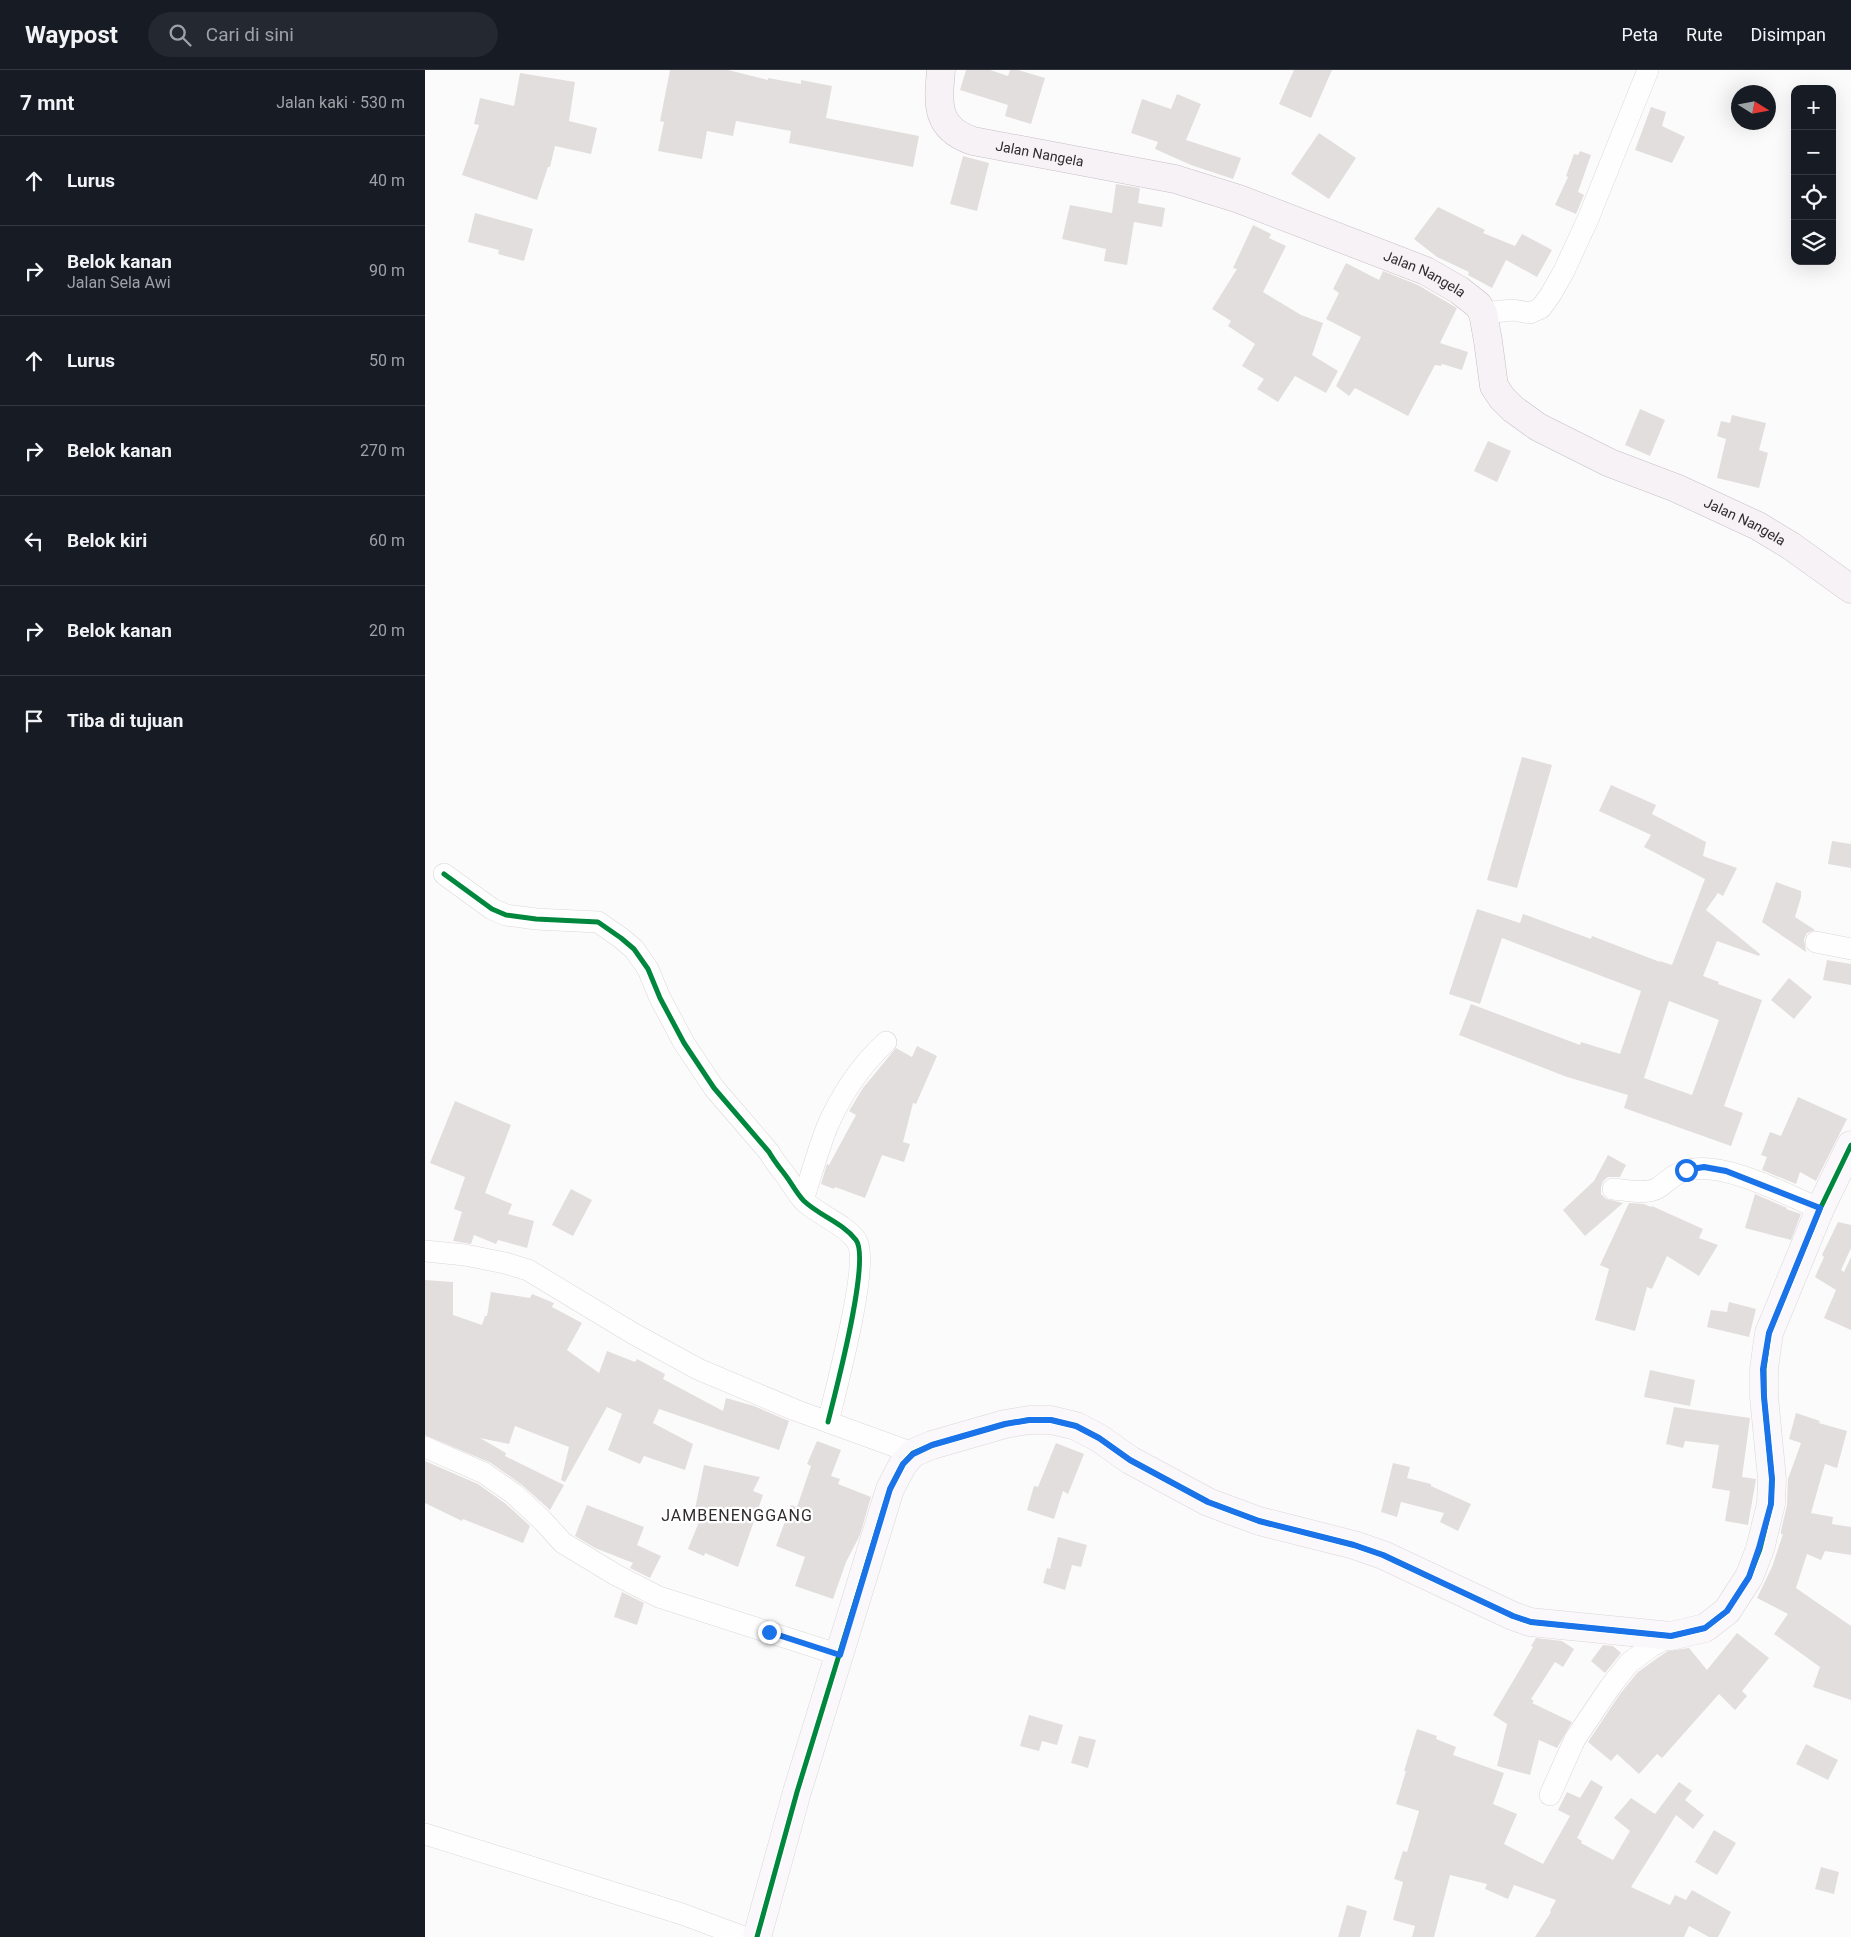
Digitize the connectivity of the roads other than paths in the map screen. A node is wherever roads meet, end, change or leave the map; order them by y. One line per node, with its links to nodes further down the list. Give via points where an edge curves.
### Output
1 (941, 70): 3 (main road, Jalan Nangela, via 938,102 941,114 960,137 1175,179 1239,199 1426,271 1471,298)
2 (1648, 70): 3 (street, via 1588,219 1551,294 1541,308 1530,313 1513,310)
3 (1483, 313): 4 (main road, Jalan Nangela, via 1493,386 1519,414 1610,463 1676,488 1759,526)
4 (1851, 589)
5 (444, 874): 11 (street, via 492,909 506,915 598,922 621,938 648,969 684,1043 714,1088 769,1152)
6 (1816, 942): 7 (street)
7 (1851, 949)
8 (886, 1042): 11 (street, via 871,1055 854,1079 828,1127)
9 (1851, 1144): 12 (street)
10 (1613, 1189): 12 (street, via 1644,1192 1657,1189 1673,1176 1704,1167 1726,1171)
11 (803, 1200): 14 (street, via 846,1230 860,1248 855,1297)
12 (1820, 1208): 17 (street, via 1769,1333 1763,1369 1771,1492 1749,1577 1727,1611 1705,1628)
13 (425, 1251): 14 (street, via 465,1255 528,1270 698,1369)
14 (828, 1422): 16 (street)
15 (425, 1447): 18 (street, via 484,1473 514,1494 563,1543 659,1597)
16 (913, 1454): 17 (street, via 941,1442 1005,1424 1051,1420 1076,1426 1130,1460 1208,1502 1259,1521 1383,1555 1513,1616 1531,1622); 18 (street, via 903,1464 890,1489)
17 (1671, 1636): 19 (street, via 1629,1663 1610,1687 1575,1739)
18 (840, 1655): 22 (street, via 797,1792)
19 (1550, 1795)
20 (425, 1834): 21 (street, via 682,1914)
21 (744, 1937)
22 (757, 1937)

